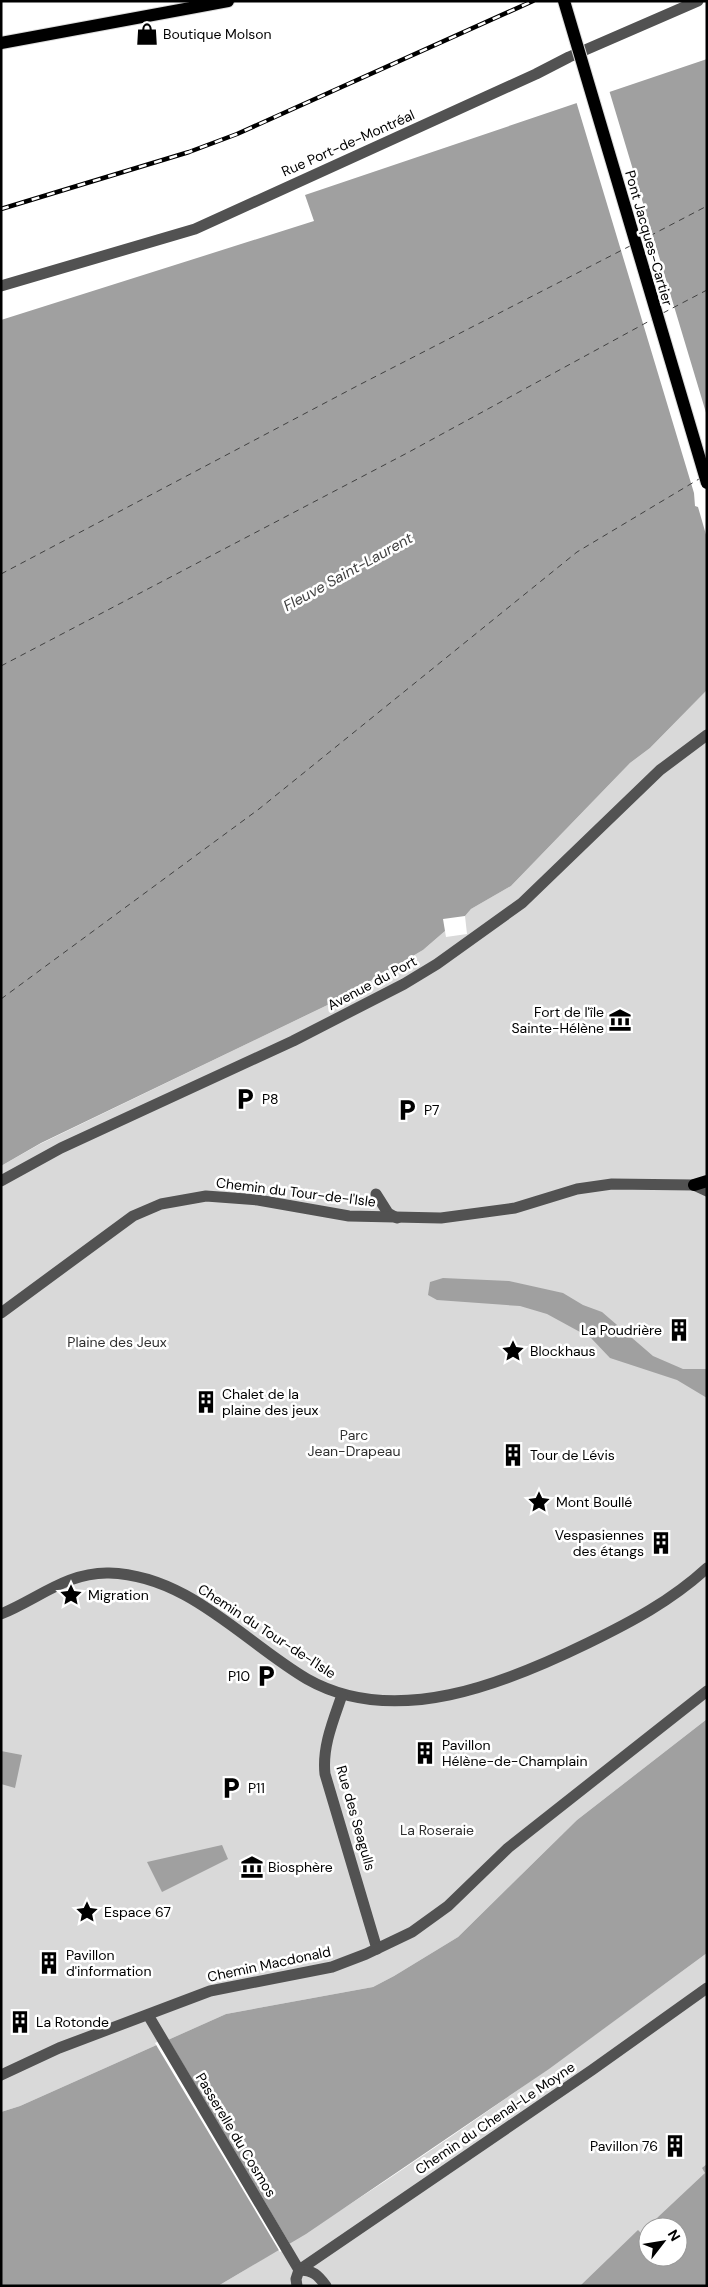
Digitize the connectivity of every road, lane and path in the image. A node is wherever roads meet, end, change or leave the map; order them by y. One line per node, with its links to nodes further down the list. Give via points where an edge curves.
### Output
1 (228, 1): 4 (main road)
2 (564, 1): 8 (main road, Pont Jacques-Cartier, bridge)
3 (698, 1): 7 (street, Rue Port-de-Montréal, via 194,229)
4 (193, 4): 5 (main road)
5 (177, 6): 6 (main road)
6 (1, 43)
7 (1, 286)
8 (707, 483)
9 (707, 735): 10 (street, Avenue du Port, via 660,770 522,902 437,964 293,1041 60,1148)
10 (1, 1181)
11 (707, 1181): 12 (main road)
12 (694, 1185): 13 (street, Chemin du Tour-de-l'Isle); 15 (street, Chemin du Tour-de-l'Isle, via 612,1184 577,1189 488,1213)
13 (707, 1190)
14 (366, 1217): 15 (street, Chemin du Tour-de-l'Isle); 15 (street, via 376,1194 388,1213); 16 (street, Chemin du Tour-de-l'Isle, via 227,1197 184,1198 161,1204 128,1220)
15 (398, 1218)
16 (1, 1314)
17 (707, 1568): 20 (street, Chemin du Tour-de-l'Isle, via 677,1594 642,1616 515,1676 476,1689 423,1698 385,1700)
18 (1, 1614): 20 (street, Chemin du Tour-de-l'Isle, via 52,1586 87,1574 109,1572 140,1576 172,1587 294,1670)
19 (707, 1691): 21 (street, Chemin Macdonald, via 508,1848 439,1914)
20 (342, 1695): 21 (street, Rue des Seagulls, via 327,1741 325,1774)
21 (377, 1949): 23 (street, Chemin Macdonald, via 318,1971 222,1987)
22 (707, 1988): 25 (street, Chemin du Chenal-Le Moyne, via 592,2070)
23 (148, 2015): 24 (street, Chemin Macdonald, via 59,2048); 25 (street, Passerelle du Cosmos)
24 (1, 2075)
25 (296, 2265): 26 (street); 27 (street, via 319,2276)
26 (297, 2286)
27 (326, 2286)

